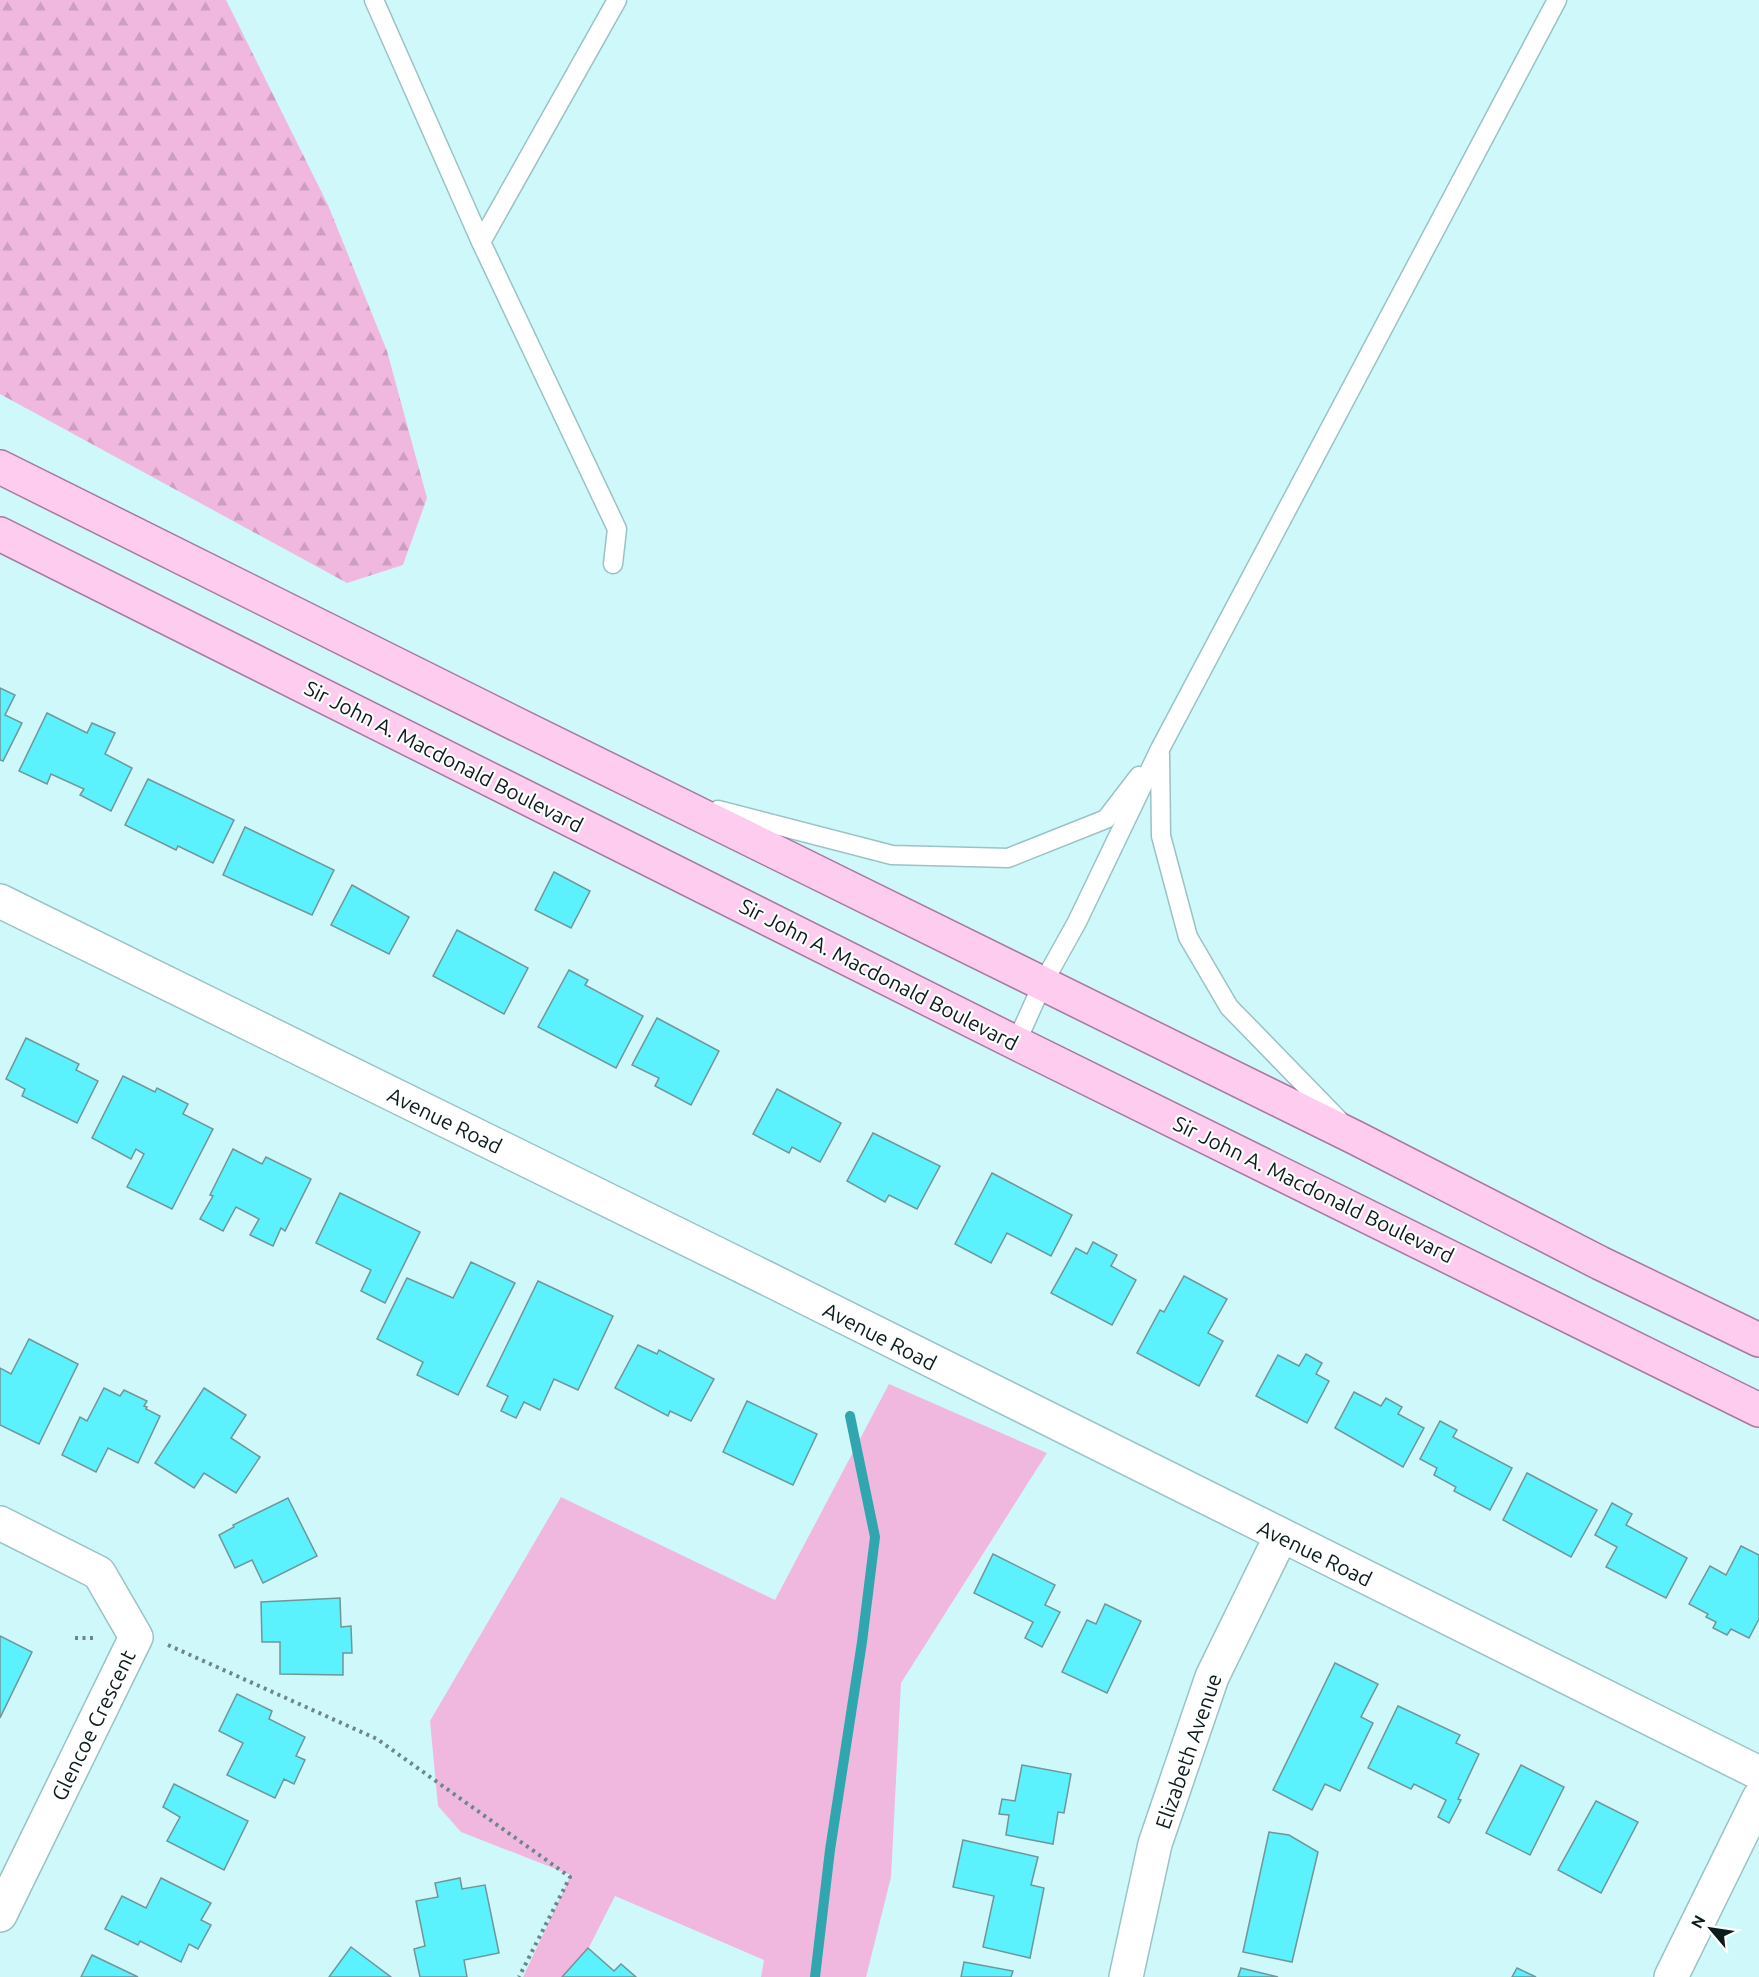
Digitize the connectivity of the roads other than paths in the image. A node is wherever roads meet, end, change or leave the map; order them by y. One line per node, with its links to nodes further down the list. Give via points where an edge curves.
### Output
1 (375, 0): 4 (lane)
2 (617, 0): 4 (lane)
3 (1557, 0): 8 (lane)
4 (481, 242): 7 (lane, via 617,529)
5 (0, 467): 9 (main road)
6 (0, 534): 12 (main road, Sir John A. Macdonald Boulevard)
7 (613, 564)
8 (1160, 749): 9 (lane, via 1106,819 1008,858 892,855); 11 (lane, via 1077,922); 13 (lane, via 1161,836 1188,937 1229,1007)
9 (668, 798): 11 (main road)
10 (0, 901): 17 (street, Avenue Road)
11 (1043, 983): 12 (lane); 13 (main road)
12 (1016, 1043): 15 (main road, Sir John A. Macdonald Boulevard)
13 (1356, 1138): 14 (main road)
14 (1759, 1341)
15 (1759, 1410)
16 (0, 1523): 20 (street, Glencoe Crescent, via 99,1573 136,1637)
17 (1281, 1536): 18 (street, Avenue Road); 21 (street, Elizabeth Avenue, via 1212,1677 1155,1844)
18 (1759, 1773)
19 (1759, 1798): 22 (street)
20 (0, 1915)
21 (1126, 1977)
22 (1671, 1977)

